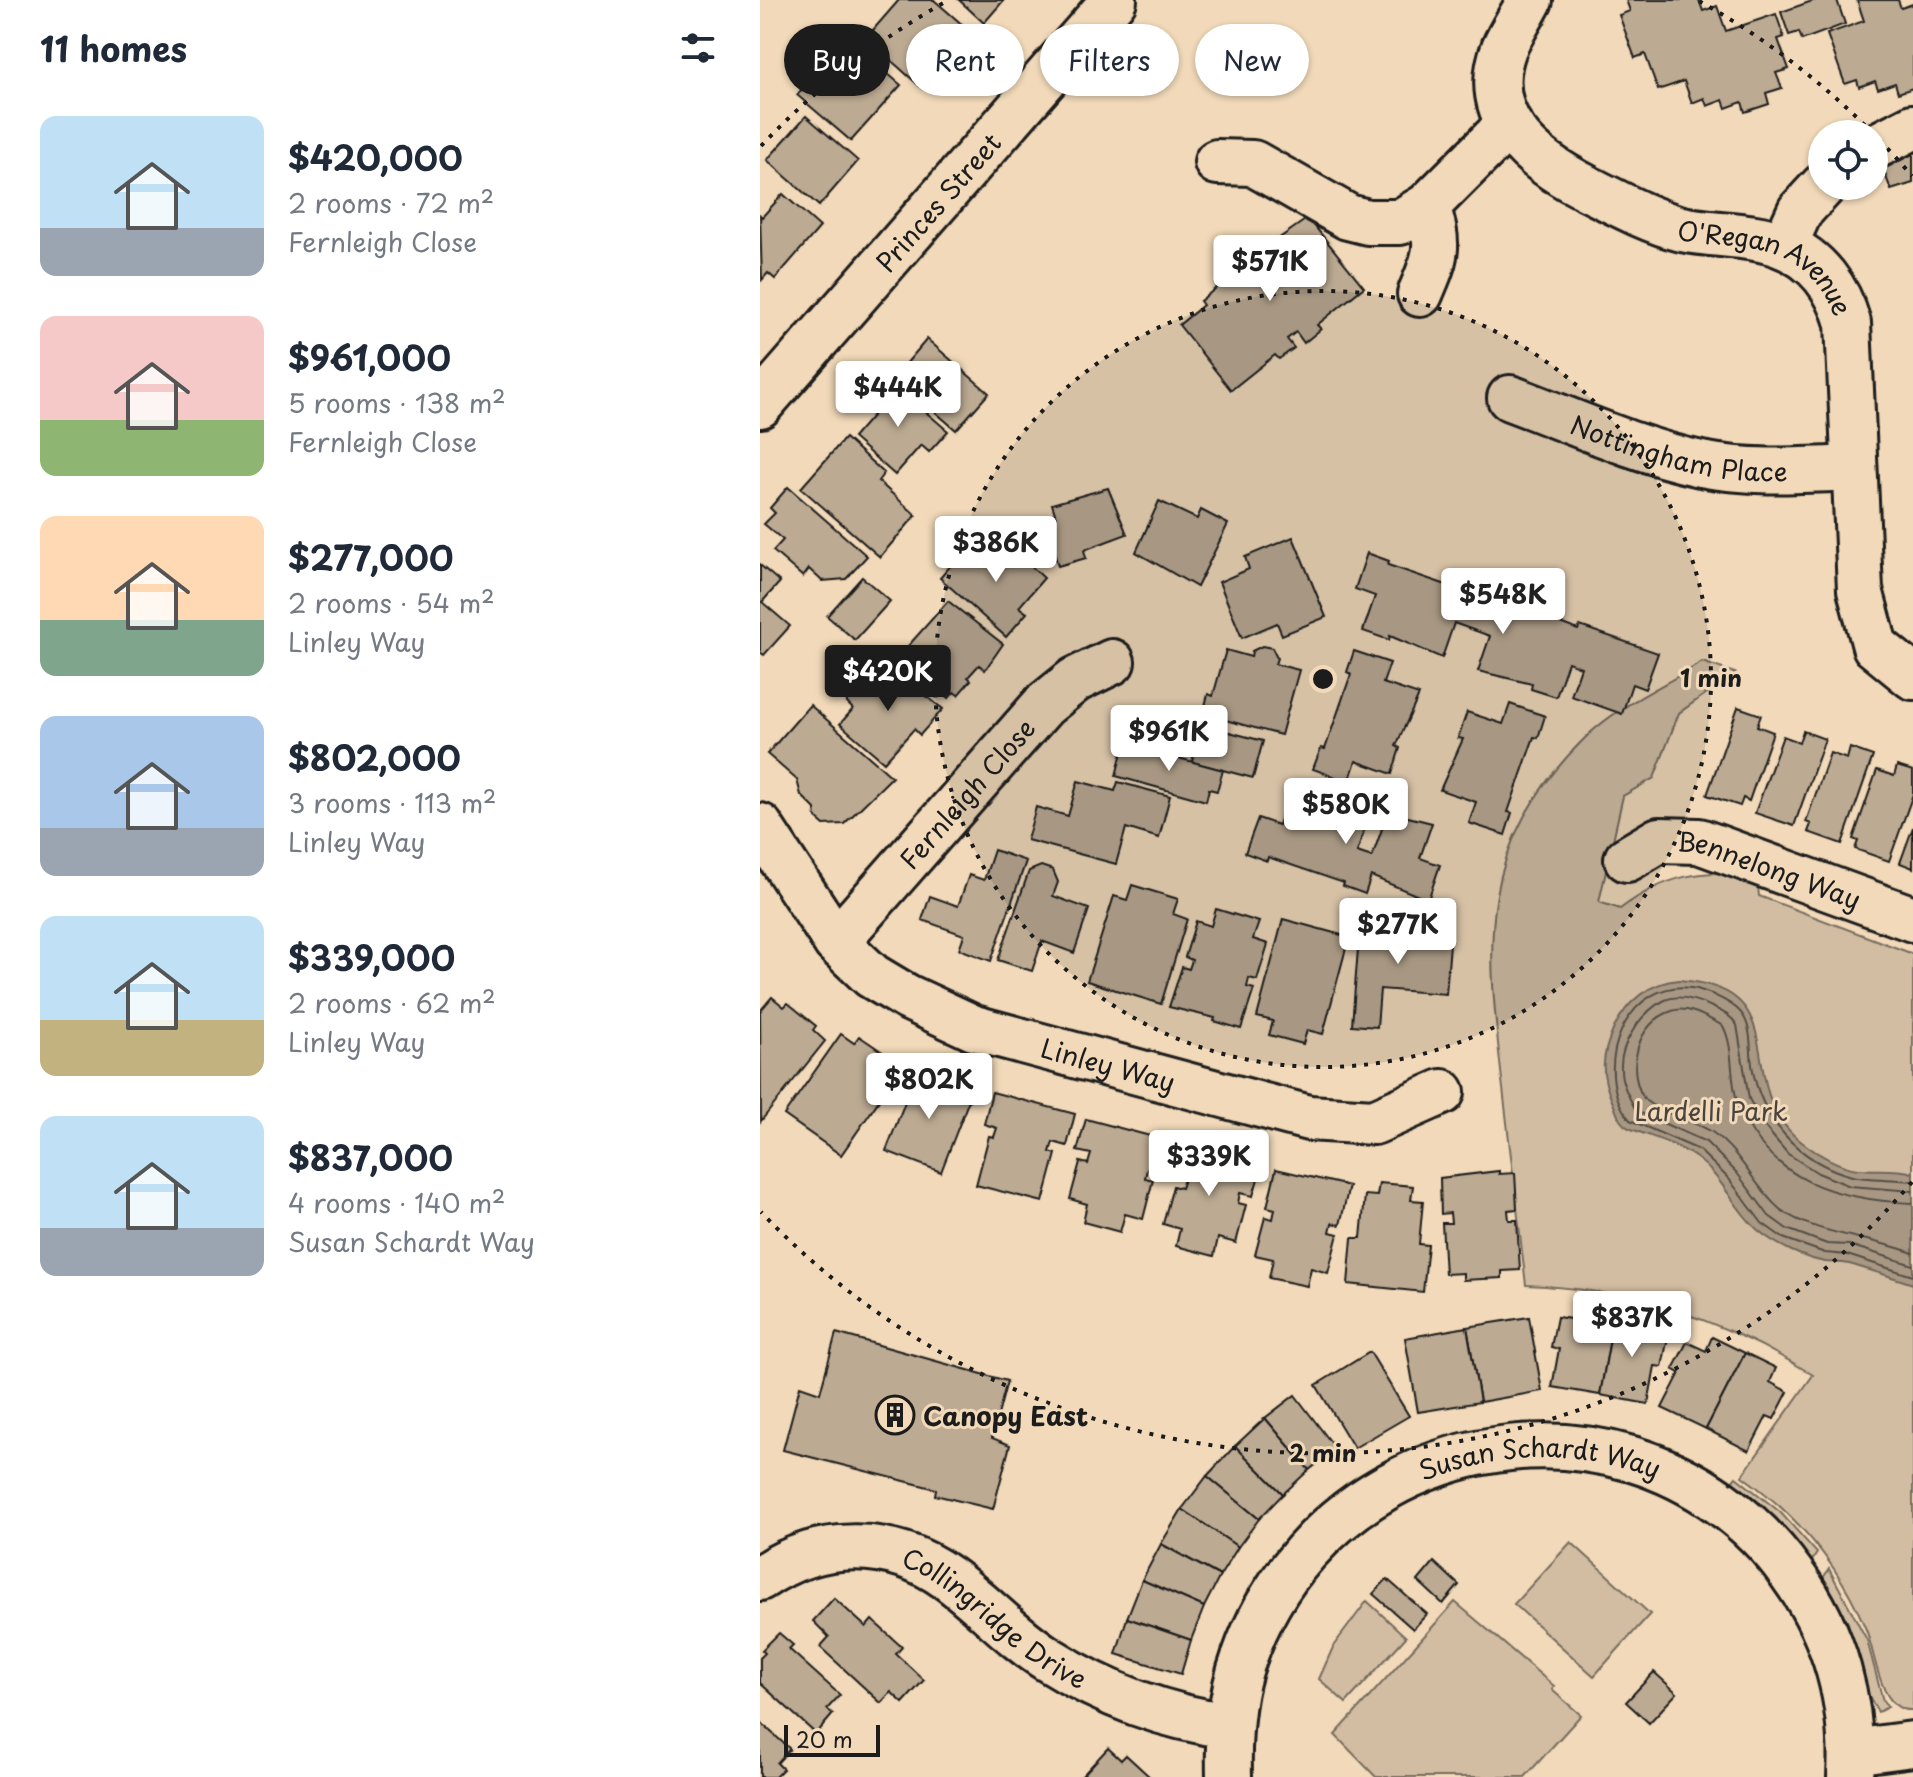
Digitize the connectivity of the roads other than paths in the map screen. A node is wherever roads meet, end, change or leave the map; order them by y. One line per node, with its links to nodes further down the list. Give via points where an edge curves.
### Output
1 (1114, 0): 11 (street, Princes Street)
2 (1530, 0): 3 (street, O'Regan Avenue, via 1504,48 1498,75)
3 (1508, 125): 8 (street); 9 (street, O'Regan Avenue, via 1533,156 1620,205 1680,228)
4 (1913, 127): 5 (street)
5 (1888, 140)
6 (1217, 162): 8 (street, via 1253,163 1348,217 1368,222 1400,222)
7 (1810, 200): 9 (street)
8 (1427, 206): 10 (street, via 1436,232 1436,257)
9 (1784, 246): 13 (street, O'Regan Avenue, via 1821,271 1842,305 1849,335)
10 (1420, 294)
11 (767, 383)
12 (1510, 398): 13 (street, Nottingham Place, via 1627,443 1702,464 1771,471)
13 (1854, 468): 15 (street, O'Regan Avenue, via 1860,590 1875,646)
14 (1112, 662): 19 (street, Fernleigh Close, via 1075,680 1044,705)
15 (1913, 677)
16 (760, 826): 19 (street, Linley Way)
17 (1627, 859): 18 (street, Bennelong Way, via 1659,840 1699,841)
18 (1913, 919)
19 (836, 942): 20 (street, Linley Way, via 872,976 974,1028 1309,1118 1374,1122)
20 (1442, 1092)
21 (760, 1578): 22 (street, Collingridge Drive, via 783,1563 831,1548 857,1546 907,1555 951,1580 1005,1629 1077,1677 1140,1706)
22 (1230, 1726): 24 (street, Susan Schardt Way, via 1243,1659 1259,1621 1305,1552 1334,1522 1391,1483 1441,1461 1482,1450 1565,1446 1606,1452 1684,1480 1752,1527 1780,1558 1824,1628 1839,1667 1848,1707); 25 (street, Susan Schardt Way)
23 (1913, 1744): 24 (street)
24 (1851, 1764)
25 (1229, 1777)

